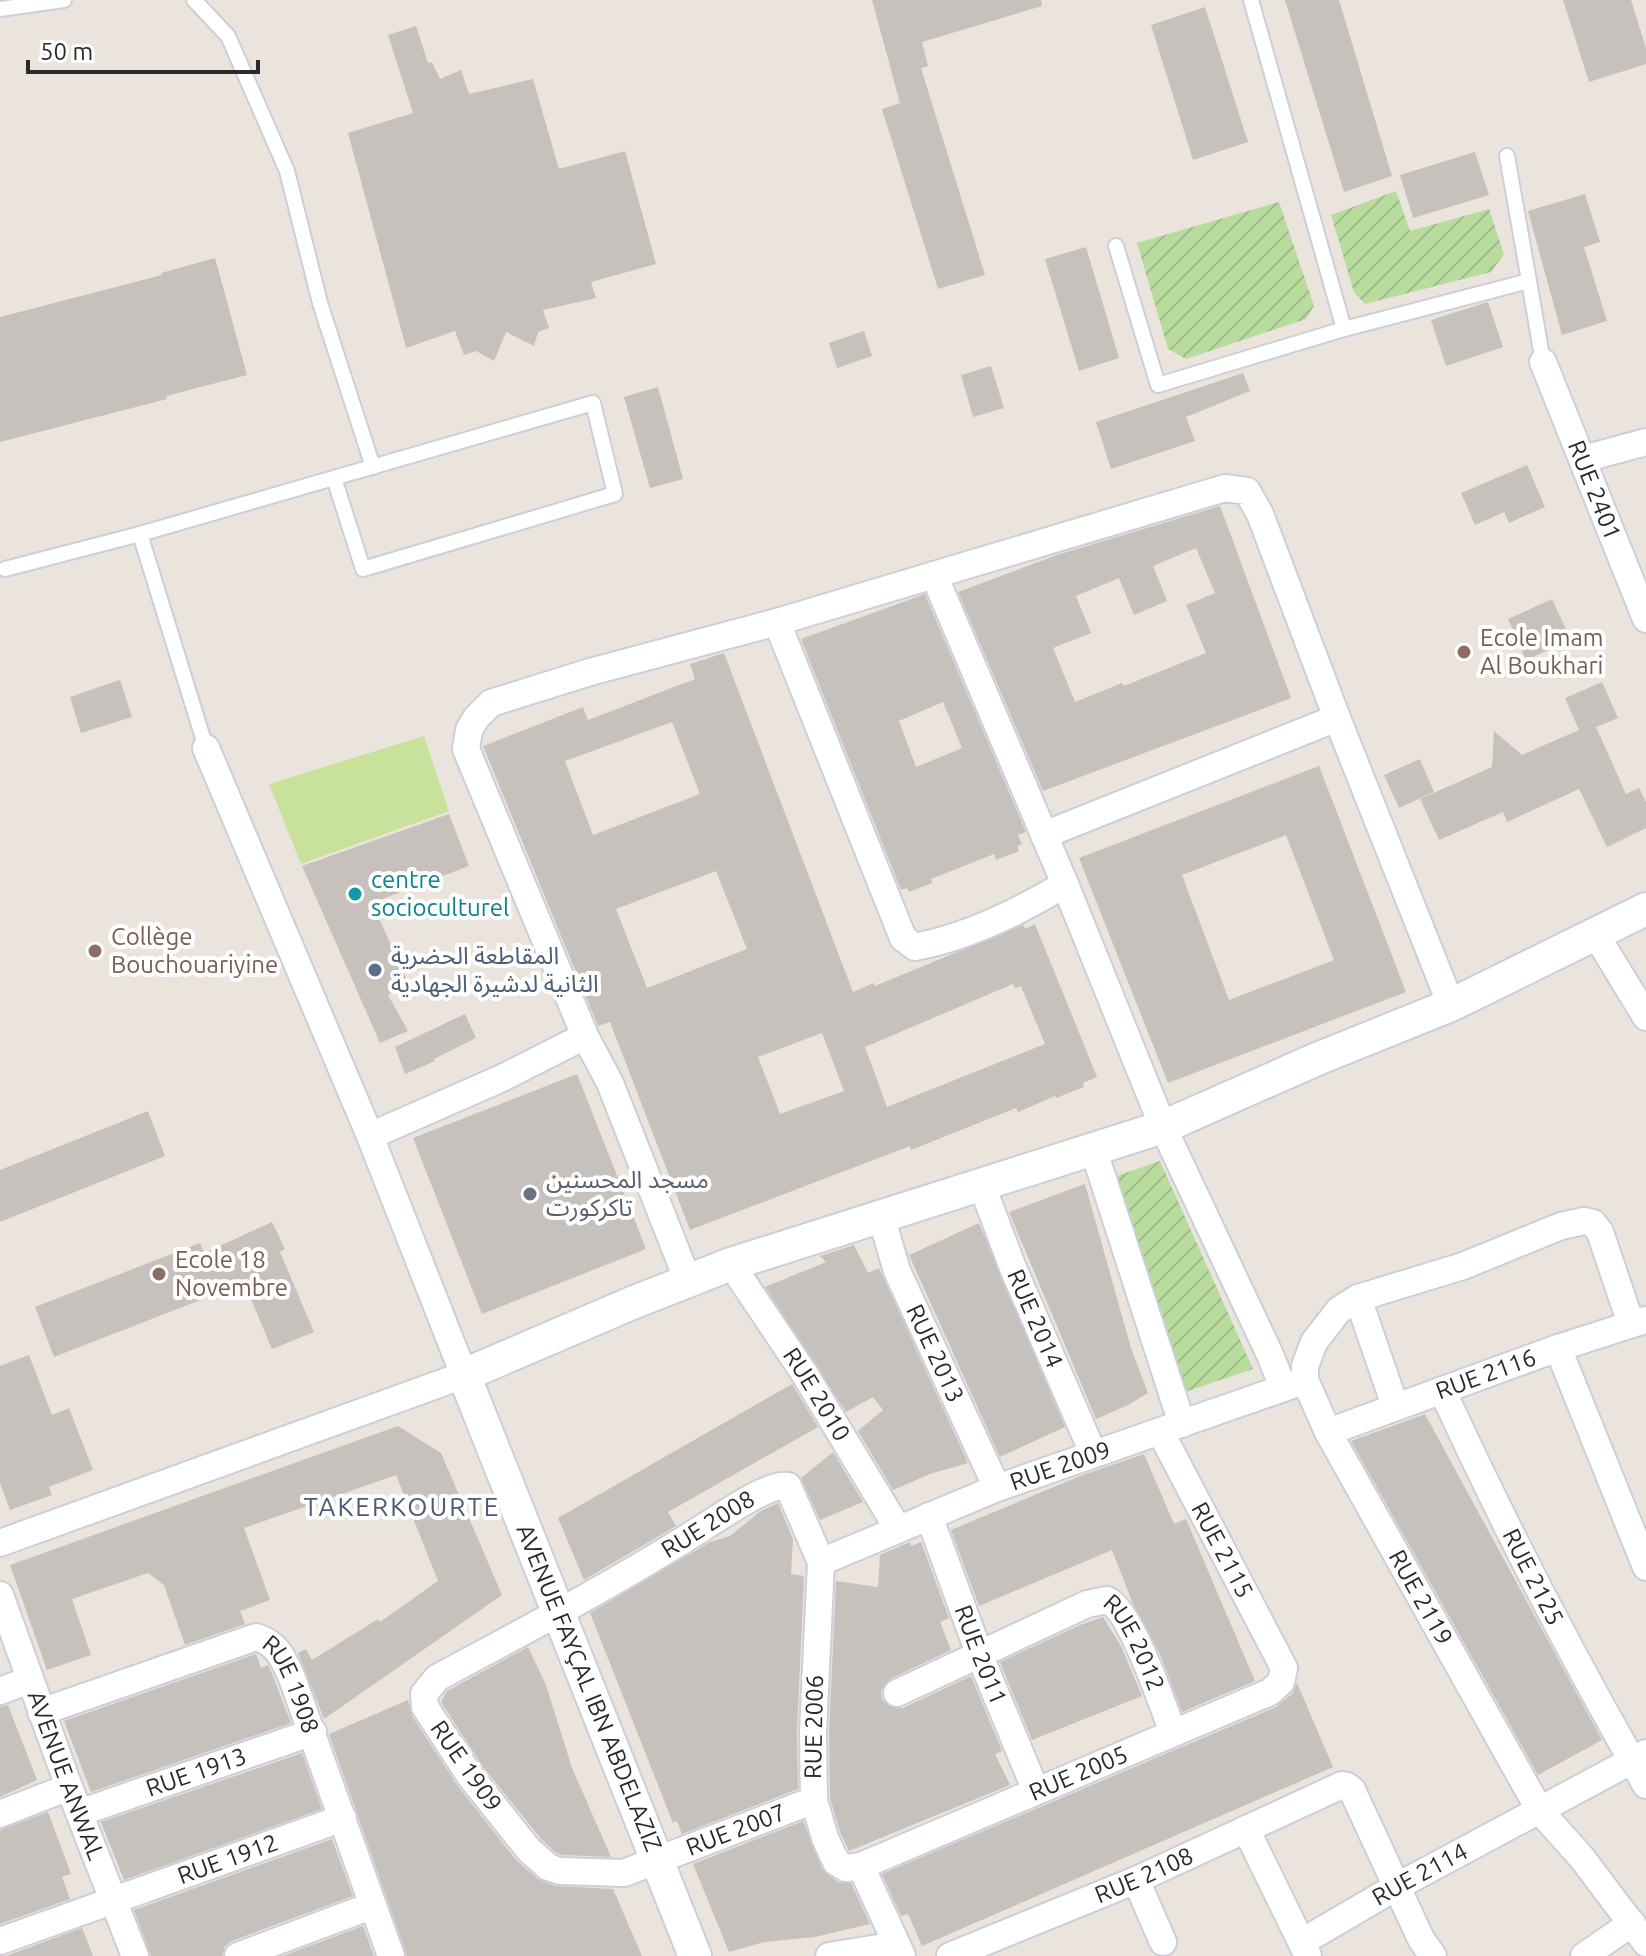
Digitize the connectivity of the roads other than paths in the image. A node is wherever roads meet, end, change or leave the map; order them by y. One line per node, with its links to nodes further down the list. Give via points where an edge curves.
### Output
1 (64, 0): 4 (lane)
2 (194, 0): 12 (lane, via 228,36 287,171 320,303)
3 (1251, 0): 8 (lane)
4 (0, 9)
5 (1507, 156): 7 (lane)
6 (1116, 246): 8 (lane, via 1158,385)
7 (1529, 281): 8 (lane); 9 (lane)
8 (1344, 329)
9 (1543, 362): 11 (street, RUE 2401)
10 (1646, 442): 11 (street)
11 (1583, 459): 17 (street, RUE 2401)
12 (373, 467): 13 (lane); 13 (lane, via 593,403 615,494 363,569)
13 (334, 478): 14 (lane)
14 (140, 534): 15 (lane); 20 (lane)
15 (5, 569)
16 (934, 575): 18 (street); 19 (street, via 1225,488 1247,491); 21 (street, RUE 2119)
17 (1646, 619)
18 (777, 622): 22 (street, via 903,938 915,947 935,943 1032,904); 27 (street, via 491,703 469,730 466,749)
19 (1337, 718): 21 (street); 25 (street)
20 (206, 748): 29 (street)
21 (1044, 835): 22 (street, RUE 2119)
22 (1065, 884): 28 (street, RUE 2119)
23 (1646, 909): 24 (street)
24 (1596, 935): 25 (street); 26 (street)
25 (1451, 1005): 28 (street)
26 (1646, 1017)
27 (585, 1036): 29 (street); 34 (street, via 610,1083)
28 (1163, 1127): 30 (street); 39 (street, RUE 2119, via 1271,1357)
29 (370, 1136): 38 (street)
30 (1093, 1148): 31 (street); 42 (street, RUE 2115)
31 (981, 1183): 32 (street); 44 (street, RUE 2014)
32 (881, 1216): 33 (street); 45 (street, RUE 2013, via 897,1271)
33 (731, 1264): 34 (street); 47 (street, RUE 2010)
34 (688, 1281): 38 (street)
35 (1358, 1298): 36 (street, via 1584,1221 1600,1232); 39 (street, via 1339,1310 1314,1342); 41 (street)
36 (1639, 1322): 37 (street, RUE 2116)
37 (1558, 1348): 40 (street, RUE 2116); 49 (street)
38 (464, 1375): 48 (street); 52 (street, AVENUE FAYÇAL IBN ABDELAZIZ)
39 (1294, 1384): 42 (street, RUE 2009); 43 (street, RUE 2119)
40 (1442, 1390): 41 (street, RUE 2116); 61 (street, RUE 2125, via 1502,1521 1596,1700)
41 (1395, 1406): 43 (street, RUE 2116)
42 (1171, 1427): 44 (street, RUE 2009); 54 (street, RUE 2115)
43 (1328, 1432): 66 (street, RUE 2119)
44 (1093, 1453): 45 (street, RUE 2009)
45 (997, 1488): 46 (street, RUE 2009)
46 (929, 1516): 47 (street, RUE 2009); 53 (street, RUE 2011)
47 (898, 1529): 50 (street, RUE 2009)
48 (0, 1543)
49 (1643, 1552)
50 (821, 1562): 52 (street, RUE 2008, via 791,1490 777,1486); 65 (street, RUE 2006)
51 (0, 1595): 55 (street, AVENUE ANWAL)
52 (559, 1613): 71 (street, AVENUE FAYÇAL IBN ABDELAZIZ); 71 (street, RUE 1909, via 437,1678 424,1694 425,1707 470,1776 548,1867 624,1873)
53 (980, 1656): 57 (street); 60 (street, RUE 2012, via 1087,1604 1107,1600 1120,1609); 64 (street, RUE 2011)
54 (1284, 1668): 60 (street, RUE 2005, via 1281,1682 1270,1692)
55 (29, 1680): 56 (street); 58 (street, AVENUE ANWAL)
56 (0, 1691)
57 (897, 1693)
58 (41, 1712): 59 (street, RUE 1908, via 256,1637 281,1653); 63 (street, AVENUE ANWAL)
59 (313, 1732): 67 (street, RUE 1913); 69 (street, RUE 1908)
60 (1173, 1733): 64 (street, RUE 2005)
61 (1639, 1757): 62 (street, RUE 2125); 66 (street, RUE 2114)
62 (1646, 1785)
63 (69, 1787): 67 (street, AVENUE ANWAL); 68 (street)
64 (1036, 1791): 72 (street, RUE 2005)
65 (814, 1800): 71 (street, RUE 2007); 72 (street, RUE 2006, via 836,1862 846,1868)
66 (1540, 1811): 74 (street, RUE 2114); 77 (street, RUE 2119)
67 (79, 1813): 75 (street, AVENUE ANWAL)
68 (0, 1814)
69 (343, 1818): 75 (street, RUE 1912); 76 (street, RUE 1908)
70 (1246, 1829): 73 (street, RUE 2108); 74 (street, RUE 2108, via 1347,1786); 80 (street)
71 (659, 1860): 85 (street, AVENUE FAYÇAL IBN ABDELAZIZ)
72 (861, 1866): 81 (street)
73 (1136, 1880): 79 (street); 87 (street, RUE 2108)
74 (1396, 1887): 80 (street, RUE 2114); 88 (street)
75 (114, 1899): 78 (street, RUE 1912); 82 (street, AVENUE ANWAL)
76 (371, 1906): 83 (street); 84 (street, RUE 1908)
77 (1639, 1933): 89 (street)
78 (0, 1941)
79 (1163, 1942)
80 (1305, 1949)
81 (899, 1950): 86 (street)
82 (135, 1956)
83 (238, 1956)
84 (391, 1956)
85 (695, 1956)
86 (829, 1956)
87 (950, 1956)
88 (1433, 1956)
89 (1584, 1956)

